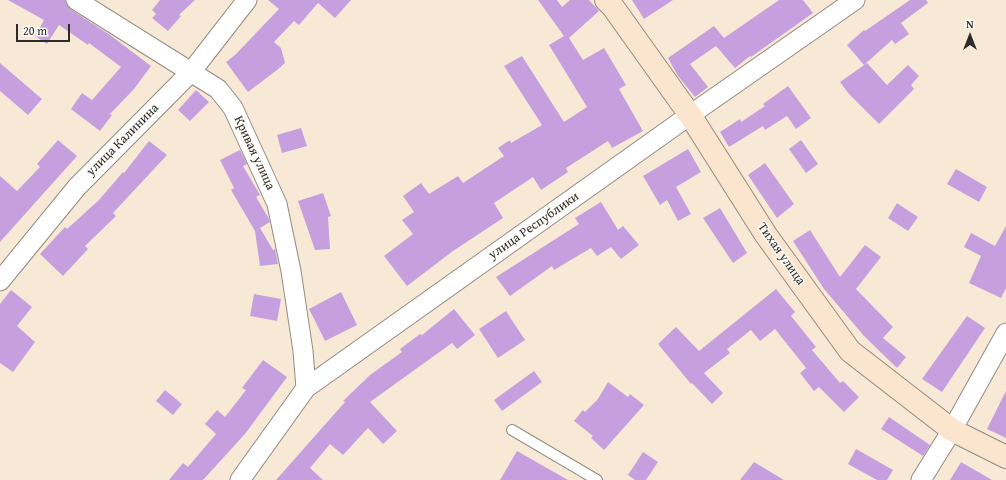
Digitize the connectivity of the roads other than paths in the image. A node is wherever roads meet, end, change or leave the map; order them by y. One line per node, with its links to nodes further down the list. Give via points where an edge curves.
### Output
1 (76, 0): 5 (street, Кривая улица)
2 (247, 0): 5 (street, улица Калинина)
3 (606, 0): 6 (main road, Тихая улица)
4 (855, 0): 6 (street, улица Республики)
5 (191, 72): 7 (street, улица Калинина, via 77,187); 9 (street, Кривая улица, via 218,88 233,108 277,204 292,271)
6 (690, 115): 9 (street, улица Республики); 11 (main road, Тихая улица, via 766,235 850,351)
7 (0, 281)
8 (1006, 333): 11 (street)
9 (306, 388): 13 (street, улица Республики)
10 (512, 430): 14 (lane)
11 (952, 430): 12 (main road, Тихая улица); 15 (street)
12 (1006, 457)
13 (240, 480)
14 (597, 480)
15 (921, 480)

